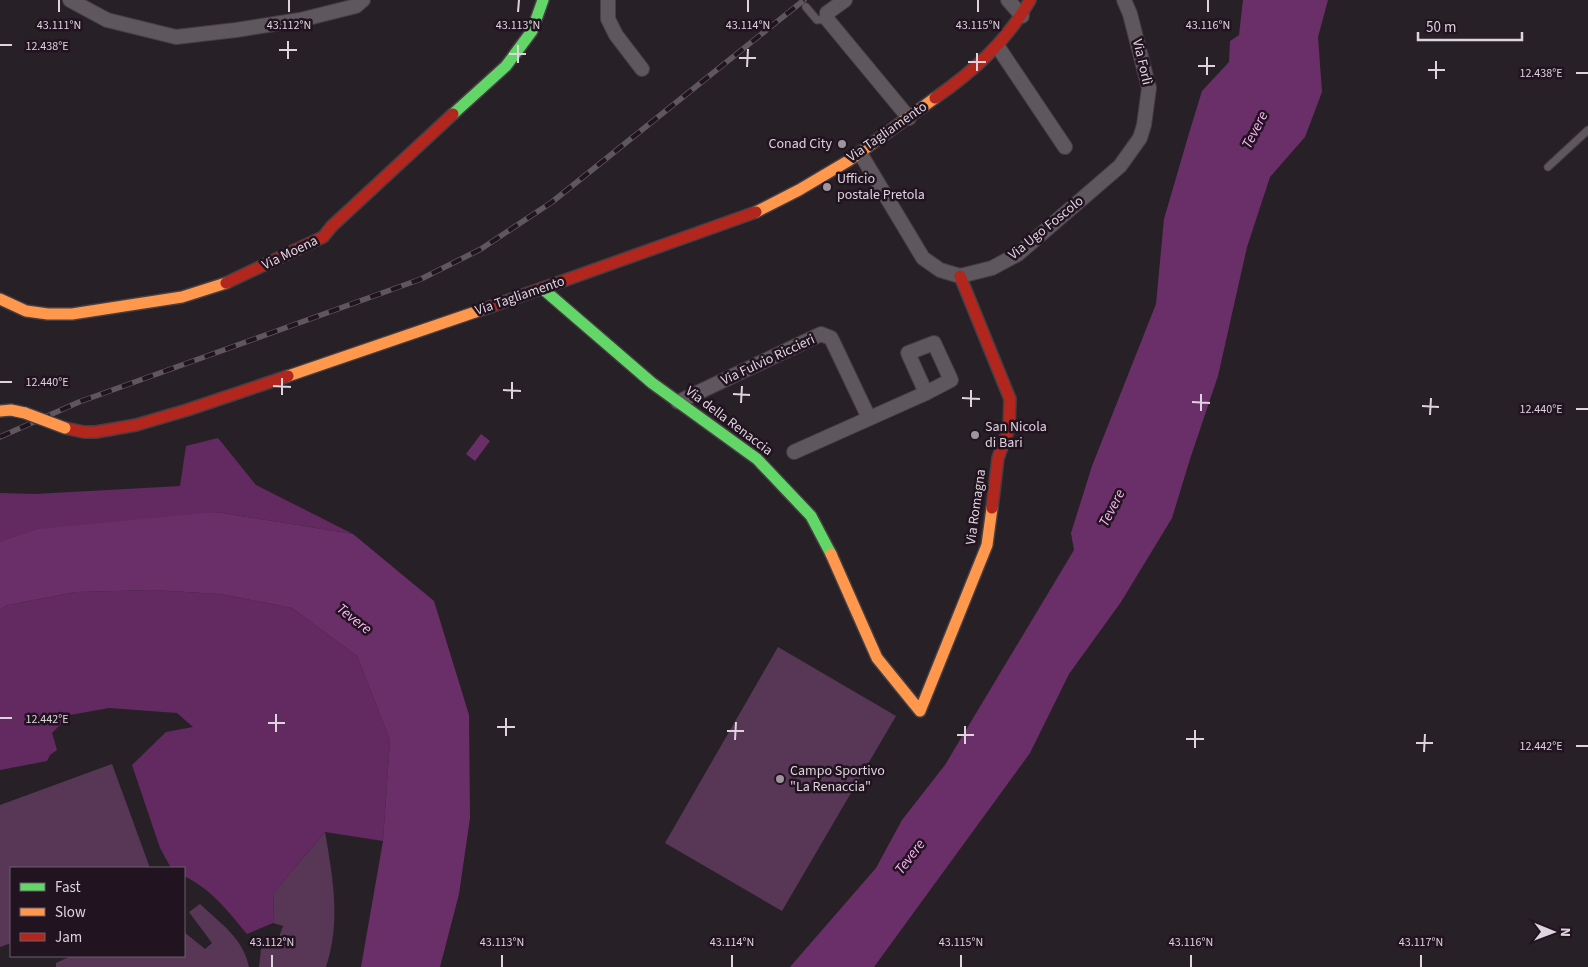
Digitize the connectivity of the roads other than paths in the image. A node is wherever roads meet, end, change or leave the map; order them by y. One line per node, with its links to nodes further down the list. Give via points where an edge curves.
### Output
1 (70, 0): 2 (street, via 107,20 176,38 300,20 356,6)
2 (363, 0)
3 (543, 0): 22 (street, Via Moena, via 532,31 506,66 323,237 229,282 182,297 72,314 26,311)
4 (608, 0): 13 (street, via 608,19 616,35)
5 (844, 0): 11 (street, via 827,13)
6 (1008, 0): 10 (street)
7 (1030, 0): 10 (street, Via Tagliamento)
8 (1124, 0): 15 (street, Via Forlì, via 1149,88)
9 (806, 7): 11 (lane, via 817,20)
10 (1022, 16): 12 (street, Via Tagliamento)
11 (827, 19): 14 (street)
12 (998, 47): 14 (street, Via Tagliamento); 17 (street)
13 (642, 68)
14 (908, 118): 18 (street, Via Tagliamento)
15 (1144, 125): 20 (street, Via Ugo Foscolo, via 1140,138 1120,166 1018,254 992,268)
16 (1588, 130): 19 (lane)
17 (1065, 147)
18 (860, 153): 20 (street, via 923,258 940,270); 21 (street, Via Tagliamento, via 761,210)
19 (1548, 168)
20 (960, 276): 28 (street, Via Romagna, via 1010,399 1009,428 998,458 987,545)
21 (543, 289): 24 (street, Via della Renaccia); 25 (street, Via Tagliamento, bridge, via 157,419 113,429 84,432 25,413)
22 (0, 299)
23 (926, 393): 26 (street)
24 (678, 402): 26 (street, Via Fulvio Riccieri, via 821,334 831,338); 28 (street, Via della Renaccia, via 757,459 811,516 878,658)
25 (0, 411)
26 (869, 418): 27 (street)
27 (794, 452)
28 (920, 711)

